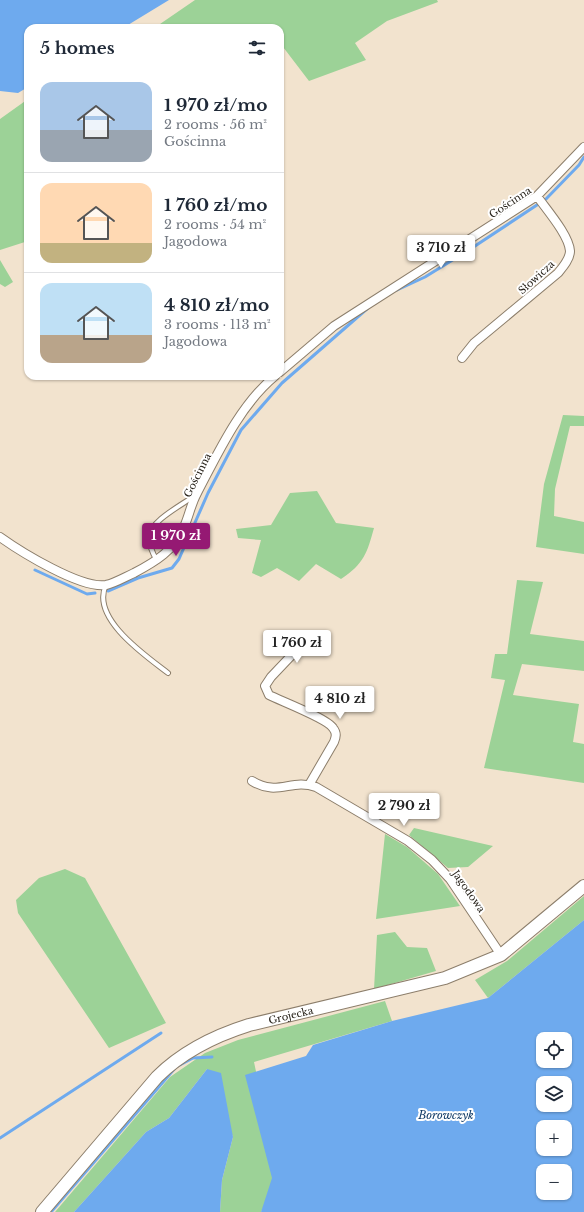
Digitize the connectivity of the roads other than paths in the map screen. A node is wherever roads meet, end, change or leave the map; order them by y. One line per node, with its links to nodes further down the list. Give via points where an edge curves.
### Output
1 (584, 147): 2 (street, Gościnna)
2 (537, 196): 3 (street, Słowicza, via 564,235 570,250 566,262 558,273 474,343); 4 (street, Gościnna, via 334,326)
3 (462, 358)
4 (284, 369)
5 (270, 380): 6 (street, Gościnna, via 260,389 231,432)
6 (196, 495): 8 (street, Gościnna, via 181,533); 8 (lane, via 154,526 149,538)
7 (0, 537): 9 (street, via 73,578)
8 (157, 561): 9 (street, Gościnna)
9 (106, 585): 11 (lane, via 103,603 108,616 140,651)
10 (308, 638): 13 (street, via 265,686 269,695 324,721 334,729 336,738)
11 (168, 673)
12 (252, 781): 13 (street, Jagodowa, via 272,789 296,784)
13 (309, 785): 15 (street, Jagodowa, via 325,791 408,842 432,860 450,879)
14 (584, 886): 15 (street, Grojecka)
15 (501, 955): 16 (street, Grojecka, via 445,978 249,1025 197,1046 157,1077)
16 (42, 1212)

